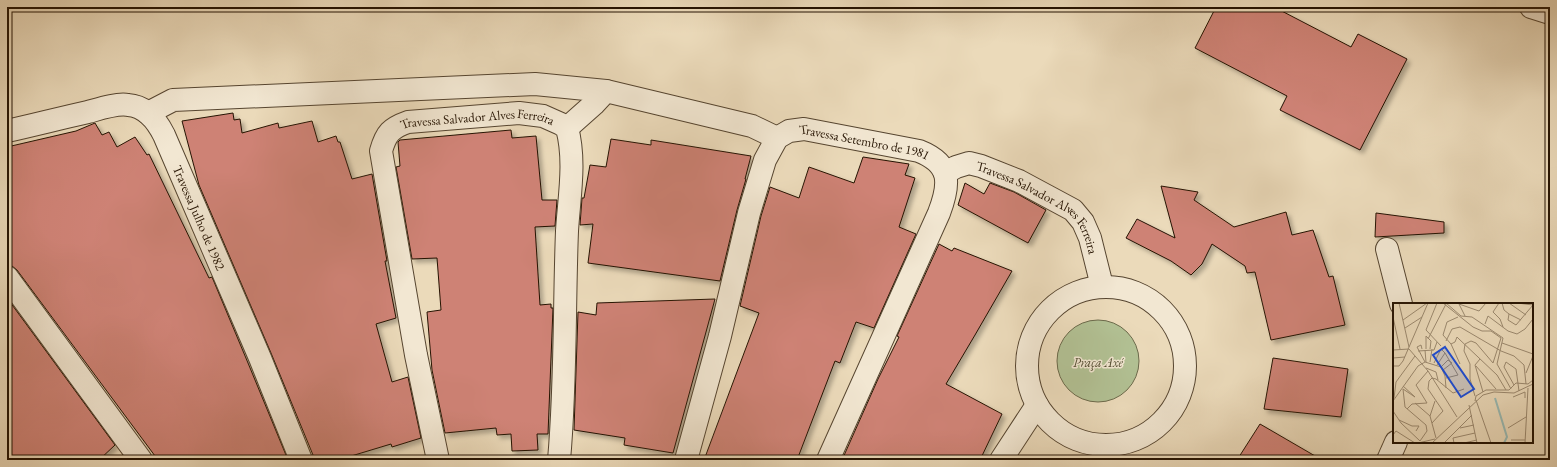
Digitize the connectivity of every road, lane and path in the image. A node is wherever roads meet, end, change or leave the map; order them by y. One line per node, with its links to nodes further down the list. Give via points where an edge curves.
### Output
1 (1532, 7): 2 (street)
2 (1550, 13)
3 (606, 91): 4 (street, via 535,84 173,100); 5 (street); 7 (street, via 752,126)
4 (148, 113): 6 (street, Travessa Julho de 1982, via 128,104); 16 (street, Travessa Julho de 1982, via 158,123 164,135)
5 (567, 128): 17 (street, Travessa Salvador Alves Ferreira, via 543,116 519,113 427,120 396,126 384,142 381,151 387,187 416,354); 18 (street, Travessa Salvador Alves Ferreira, via 571,161 564,390)
6 (7, 131)
7 (777, 138): 8 (street, Travessa Setembro de 1981, via 789,131 804,129 919,151 929,155); 19 (street, via 758,180 720,336)
8 (945, 173): 11 (street, Travessa Salvador Alves Ferreira, via 969,163 981,166 1020,181 1073,210 1084,222); 20 (street, Travessa Setembro de 1981, via 946,195 939,214)
9 (1387, 248): 12 (street)
10 (7, 277): 15 (street)
11 (1102, 286): 13 (street, via 1076,292 1053,307 1036,328 1028,353 1028,380); 13 (street, via 1128,289 1151,300 1170,318 1182,341 1186,366 1181,392 1175,403 1168,415 1150,432 1126,443 1100,446 1075,439 1053,425)
12 (1401, 303)
13 (1037, 405): 21 (street)
14 (1396, 443): 22 (street)
15 (141, 460)
16 (301, 460)
17 (438, 460)
18 (559, 460)
19 (686, 460)
20 (828, 460)
21 (1001, 460)
22 (1388, 460)

